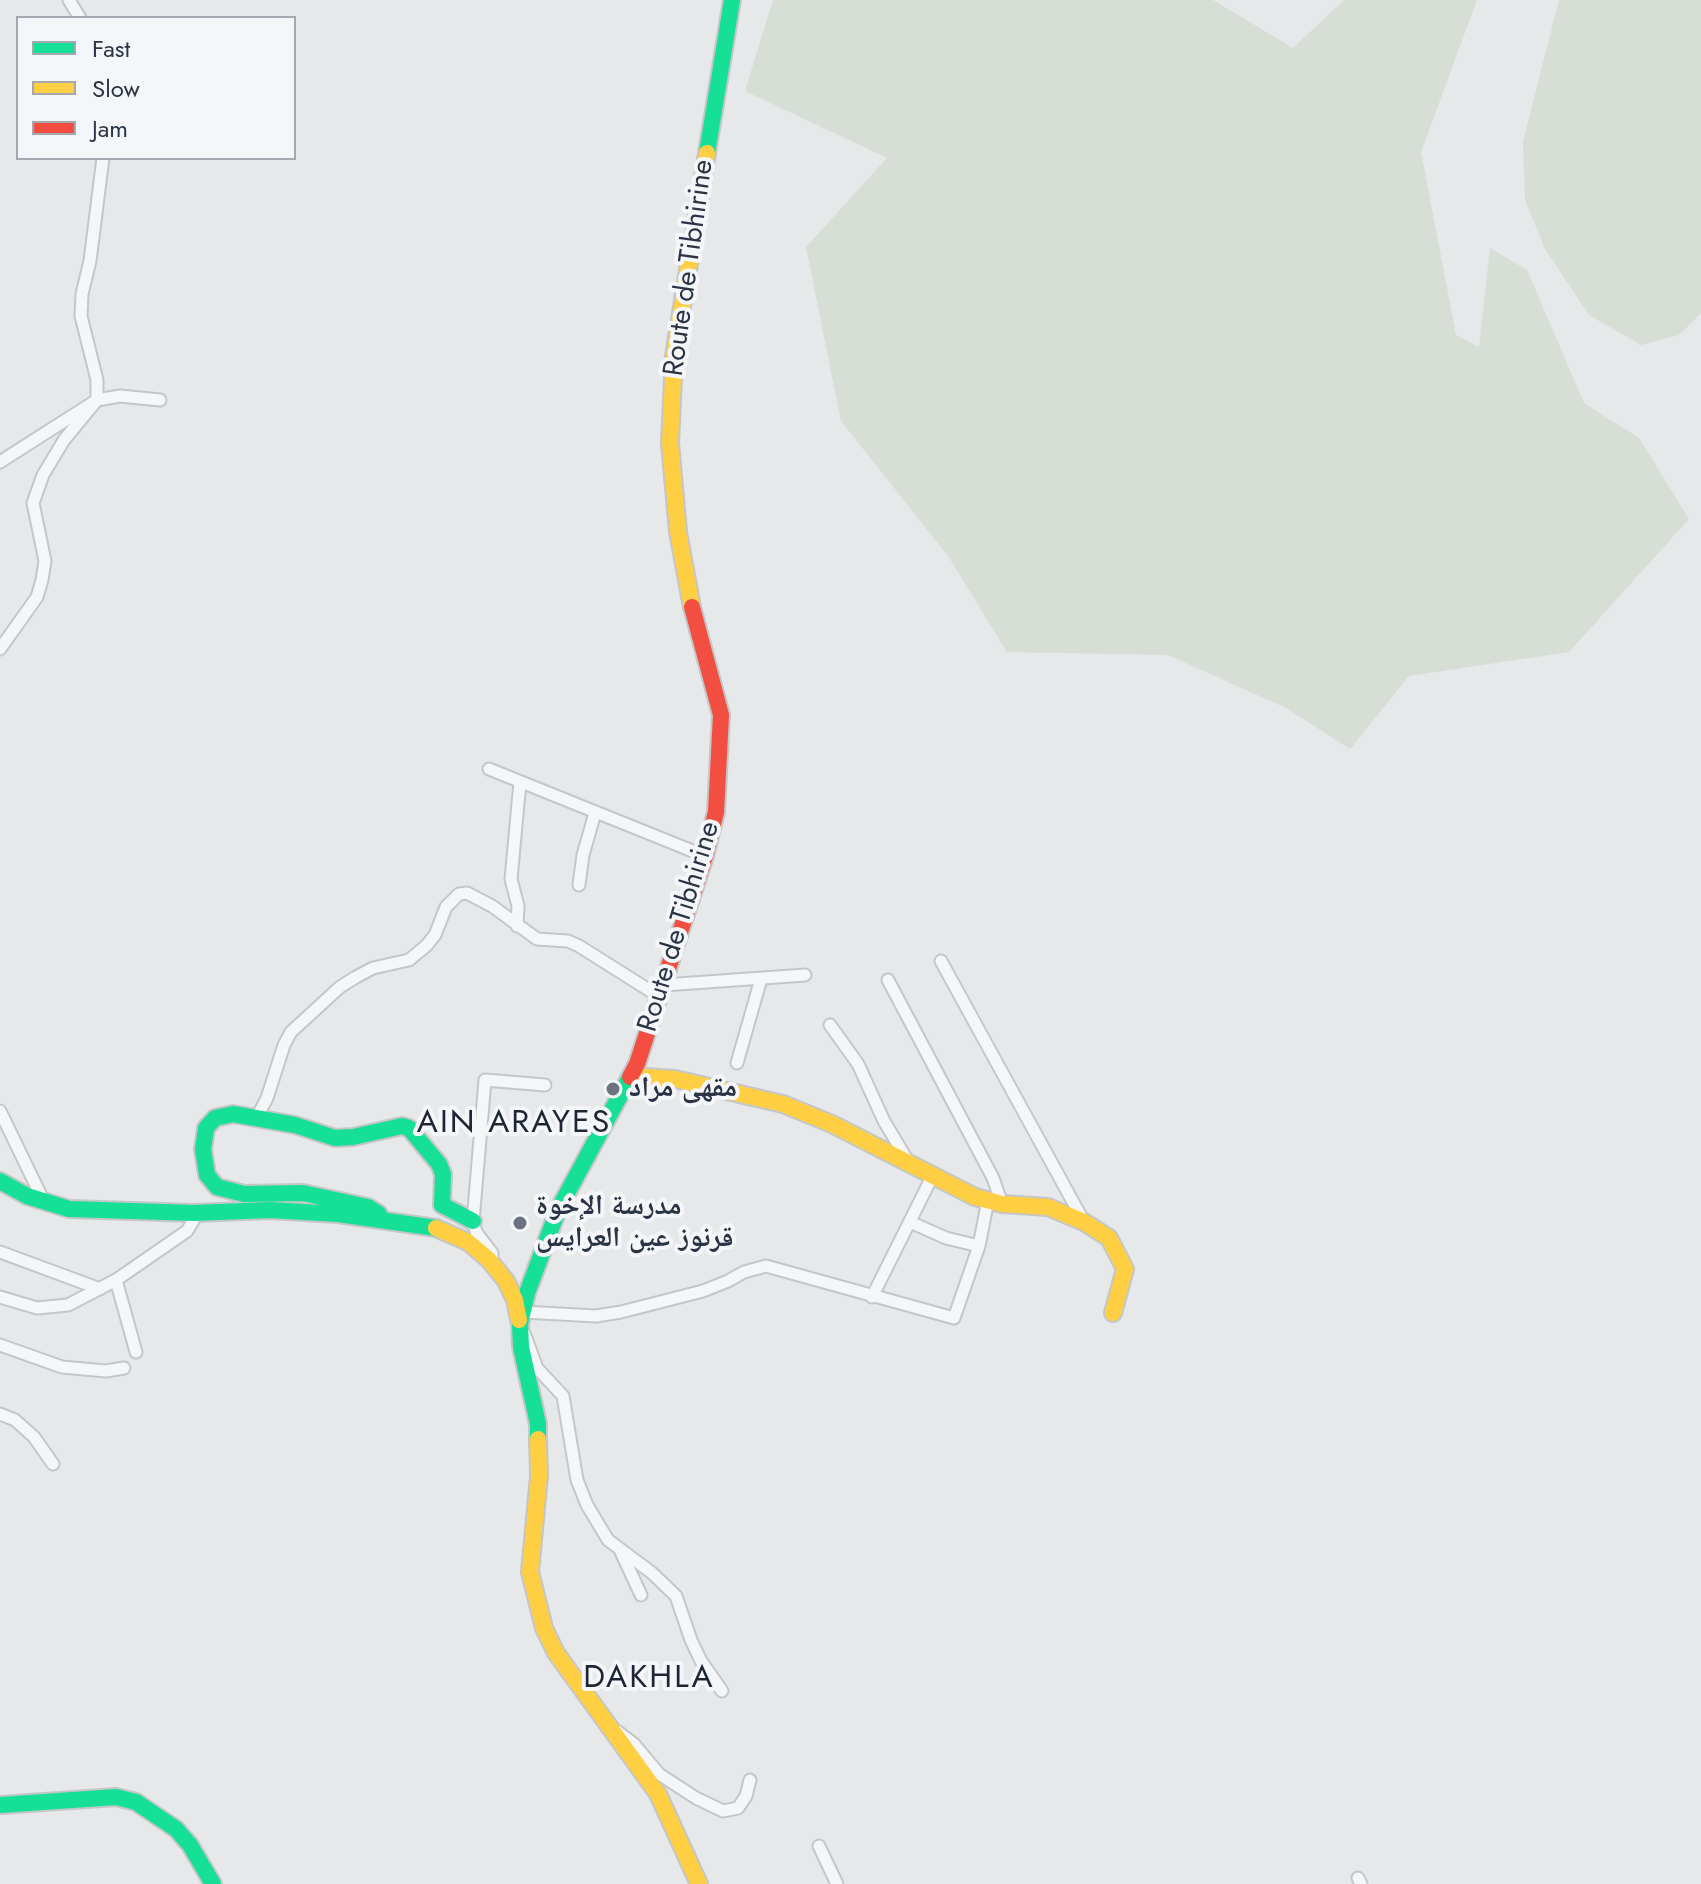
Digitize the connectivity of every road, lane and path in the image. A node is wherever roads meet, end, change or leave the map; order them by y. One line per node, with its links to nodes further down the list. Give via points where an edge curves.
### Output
1 (732, 0): 10 (street, Route de Tibhirine, via 674,356 670,443 692,608 721,715 716,812)
2 (103, 160): 3 (street, via 81,316)
3 (97, 400): 4 (street); 5 (street); 6 (street, via 43,475 33,503 45,561 42,580 37,597)
4 (160, 400)
5 (0, 462)
6 (0, 649)
7 (489, 769): 8 (street)
8 (520, 782): 9 (street); 12 (street, via 511,879)
9 (595, 813): 10 (street); 11 (street)
10 (705, 856): 17 (street, Route de Tibhirine)
11 (579, 885)
12 (517, 926): 17 (street, via 537,939 568,941); 23 (street, via 467,893 454,897 426,946 409,960 373,968 340,987 291,1032)
13 (941, 961): 33 (street)
14 (805, 975): 15 (street)
15 (761, 979): 17 (street); 19 (street)
16 (888, 980): 27 (street, via 993,1178)
17 (662, 991): 20 (street, Route de Tibhirine)
18 (830, 1025): 24 (street, via 858,1064)
19 (737, 1063)
20 (631, 1076): 24 (street, via 675,1079 783,1104); 42 (street, Route de Tibhirine, via 558,1210)
21 (545, 1085): 31 (street, via 485,1080)
22 (0, 1111): 28 (street)
23 (257, 1117): 30 (street, via 224,1114 206,1128 207,1175 217,1187 244,1194 303,1193 368,1207); 31 (street, via 335,1138 409,1128 439,1164 442,1205)
24 (911, 1166): 25 (street)
25 (932, 1177): 27 (street); 32 (street)
26 (0, 1181): 28 (street)
27 (995, 1202): 33 (street, via 1048,1207); 34 (street)
28 (44, 1203): 29 (street, via 93,1211)
29 (194, 1213): 30 (street, via 270,1210); 37 (street, via 187,1231)
30 (388, 1221): 36 (street, via 449,1232)
31 (473, 1221): 36 (street, via 492,1253)
32 (910, 1222): 34 (street); 40 (street)
33 (1084, 1222): 41 (street, via 1109,1238 1125,1269)
34 (979, 1246): 40 (street, via 954,1318)
35 (0, 1252): 38 (street)
36 (492, 1263): 42 (street)
37 (116, 1280): 38 (street); 44 (street)
38 (100, 1289): 39 (street, via 68,1305 47,1308)
39 (0, 1297)
40 (872, 1297): 42 (street, via 766,1266 703,1291 621,1312)
41 (1113, 1313)
42 (522, 1318): 48 (street, via 537,1368 563,1396 577,1480 587,1505); 51 (street, Route de Tibhirine, via 521,1347 538,1424 530,1572 556,1653)
43 (0, 1345): 45 (street, via 62,1367)
44 (136, 1352)
45 (124, 1368)
46 (0, 1414): 47 (street, via 34,1437)
47 (53, 1464)
48 (619, 1549): 49 (street); 50 (street, via 676,1596 691,1640)
49 (641, 1595)
50 (722, 1691)
51 (609, 1726): 52 (street, via 634,1744 659,1774 723,1811 738,1808); 56 (street, Route de Tibhirine, via 658,1794)
52 (750, 1780)
53 (0, 1805): 55 (street, via 116,1797 136,1802 176,1829)
54 (819, 1846): 57 (street)
55 (213, 1884)
56 (699, 1884)
57 (837, 1884)

